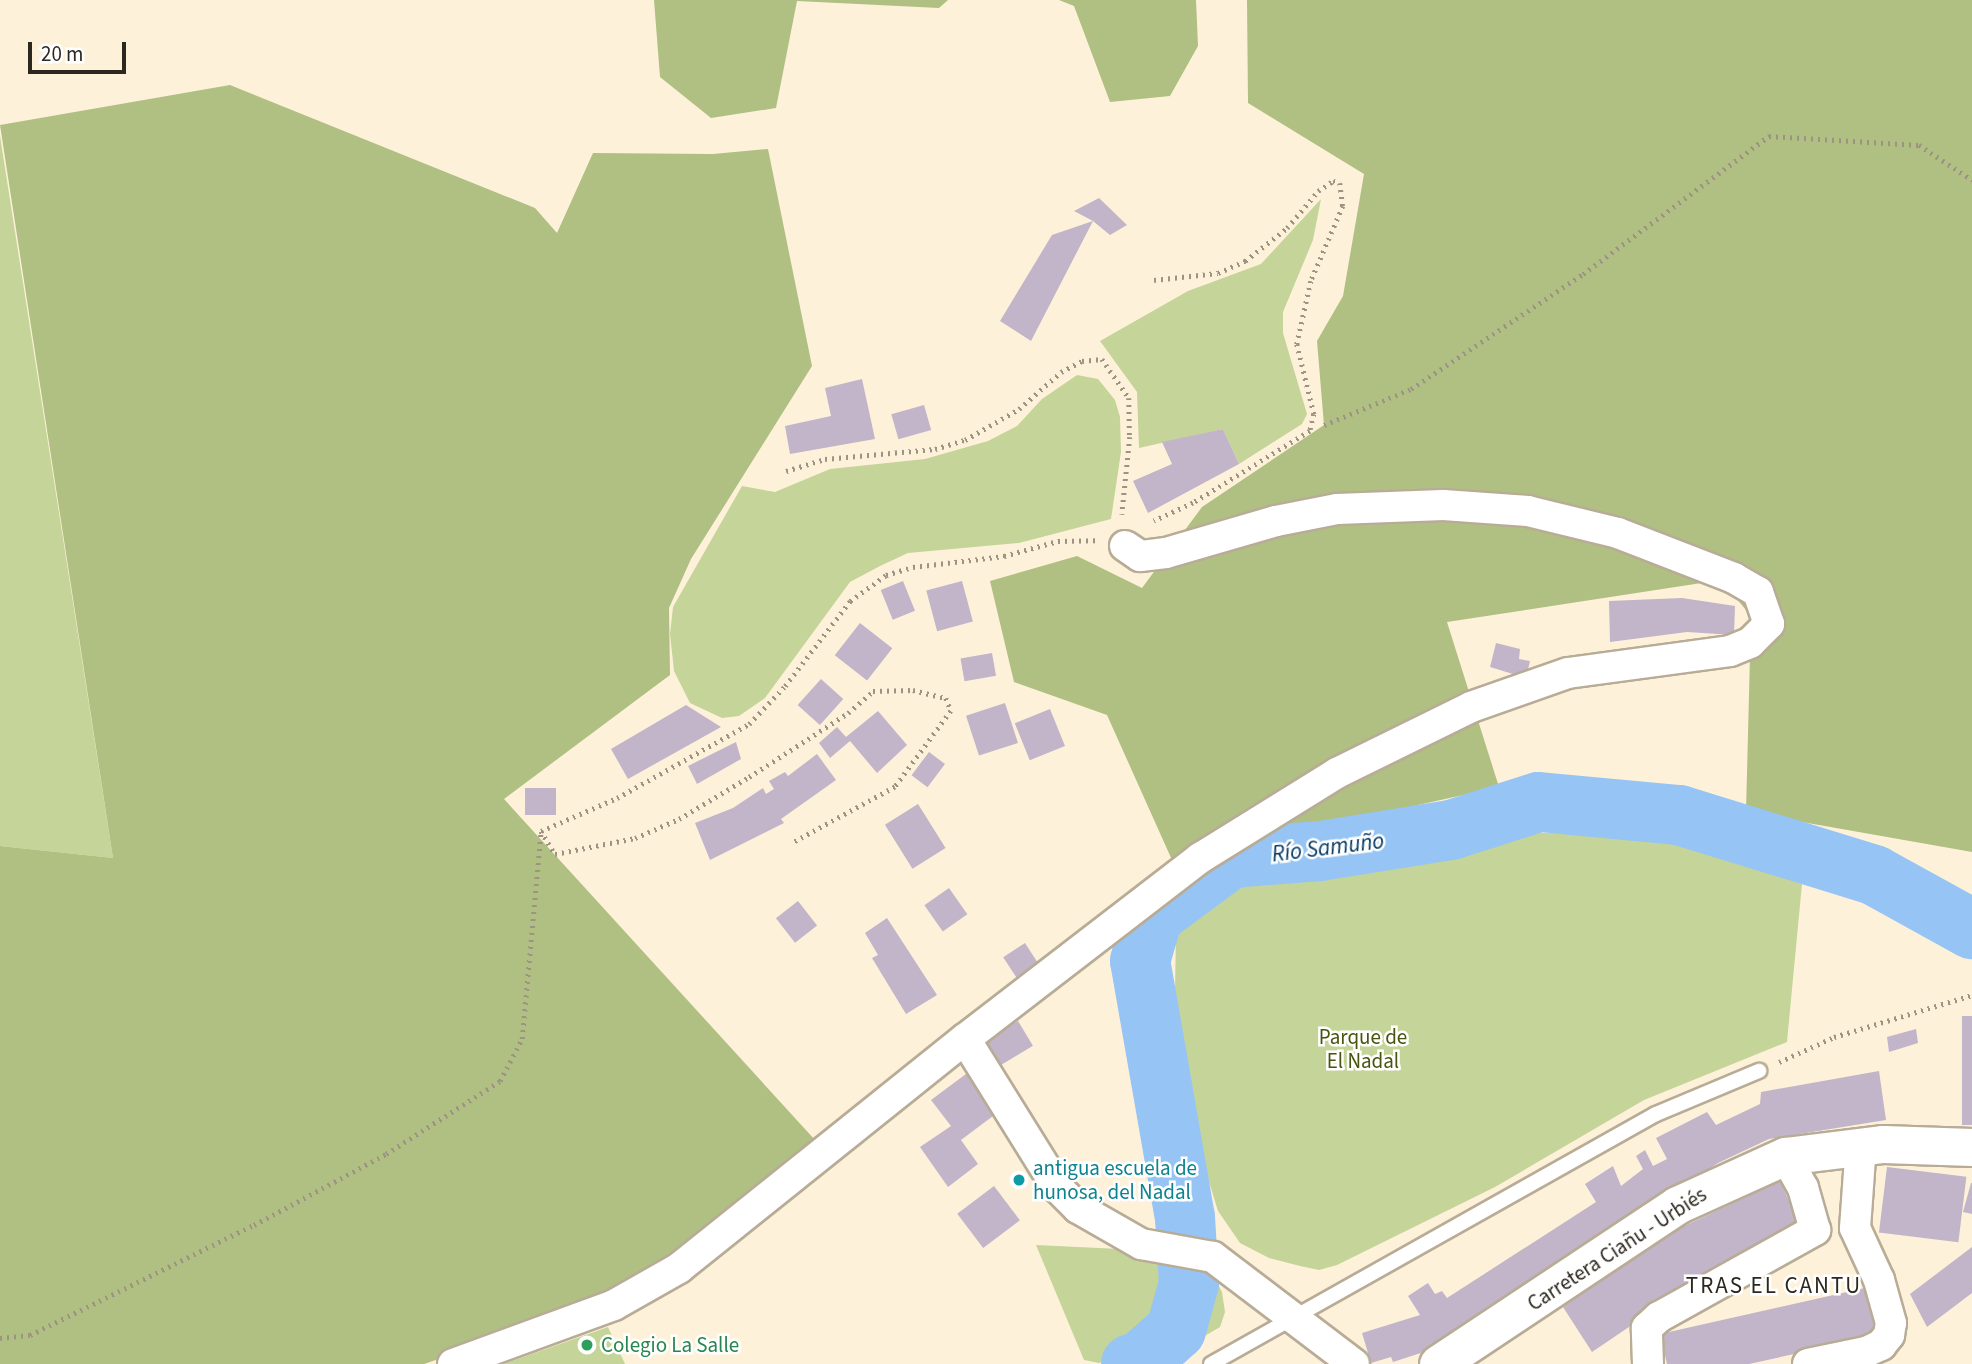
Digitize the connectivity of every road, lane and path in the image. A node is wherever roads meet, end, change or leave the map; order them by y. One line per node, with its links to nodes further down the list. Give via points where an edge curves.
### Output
1 (1972, 180): 3 (path, via 1919,145 1769,136 1583,274 1411,389)
2 (1154, 280): 5 (path, via 1218,273 1245,261 1287,228 1318,191 1333,181 1340,183 1343,206 1311,281 1297,344 1313,407 1310,431 1193,503 1146,525)
3 (1324, 425)
4 (786, 471): 5 (path, via 825,459 935,449 965,440 1019,410 1061,372 1082,361 1102,359 1129,398 1121,524)
5 (1125, 547): 6 (path, via 1104,540 1058,541 1004,556 913,566 886,575 850,601 785,686 749,724 595,809); 9 (street, via 1140,556 1166,553 1276,521 1337,509 1443,505 1528,511 1618,533 1734,578 1758,592 1769,624 1750,643 1730,651 1568,673 1471,707 1337,773 1200,858)
6 (541, 831): 7 (path, via 555,853 635,838 679,819 749,777 848,713 873,691 913,690 946,698 951,711 895,787); 15 (path, via 522,1039 500,1081 386,1154 254,1225 30,1335)
7 (794, 842)
8 (1972, 995): 10 (path, via 1834,1037)
9 (965, 1039): 14 (street, via 1057,1187 1078,1208 1141,1244 1213,1257); 16 (street, via 679,1268 614,1305)
10 (1759, 1071): 14 (lane, via 1656,1114)
11 (1861, 1145): 12 (street, Carretera Ciañu - Urbiés); 13 (street, Carretera Ciañu - Urbiés); 21 (street, via 1855,1228 1879,1280 1891,1323 1889,1335 1866,1352)
12 (1972, 1147)
13 (1785, 1156): 19 (street, Carretera Ciañu - Urbiés, via 1677,1205); 20 (street, via 1803,1188 1815,1230 1659,1317 1647,1328)
14 (1292, 1317): 17 (lane); 18 (street)
15 (0, 1338)
16 (453, 1364)
17 (1211, 1364)
18 (1354, 1364)
19 (1438, 1364)
20 (1648, 1364)
21 (1808, 1364)

